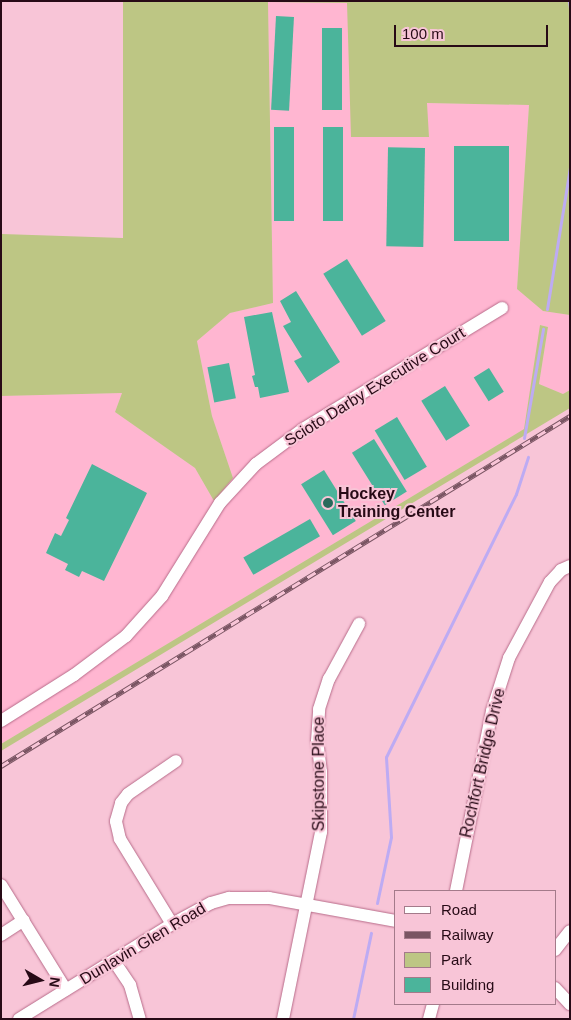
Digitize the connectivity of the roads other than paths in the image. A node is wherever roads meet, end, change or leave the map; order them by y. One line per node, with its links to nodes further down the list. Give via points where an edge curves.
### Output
1 (502, 308): 4 (street, Scioto Darby Executive Court, via 303,429 256,464 220,503 162,596 126,636 74,675)
2 (570, 566): 7 (street, Rochfort Bridge Drive, via 550,582 509,658 492,711)
3 (359, 624): 8 (street, Skipstone Place, via 329,679 319,709 317,741 321,772 321,832)
4 (1, 721)
5 (176, 761): 11 (street, via 128,794 121,803 116,821 120,839)
6 (1, 884): 9 (street)
7 (456, 890)
8 (306, 903): 10 (street, Dunlavin Glen Road); 11 (street, Dunlavin Glen Road, via 269,898 229,898); 22 (street, Skipstone Place)
9 (24, 920): 13 (street); 17 (street)
10 (394, 921)
11 (172, 924): 15 (street, Dunlavin Glen Road)
12 (570, 930): 14 (street)
13 (1, 935)
14 (556, 949)
15 (114, 961): 17 (street, Dunlavin Glen Road); 21 (street, via 130,985)
16 (556, 989): 18 (street)
17 (66, 990): 20 (street, Dunlavin Glen Road)
18 (570, 1004)
19 (432, 1005): 23 (street)
20 (19, 1019)
21 (140, 1019)
22 (283, 1019)
23 (429, 1019)

